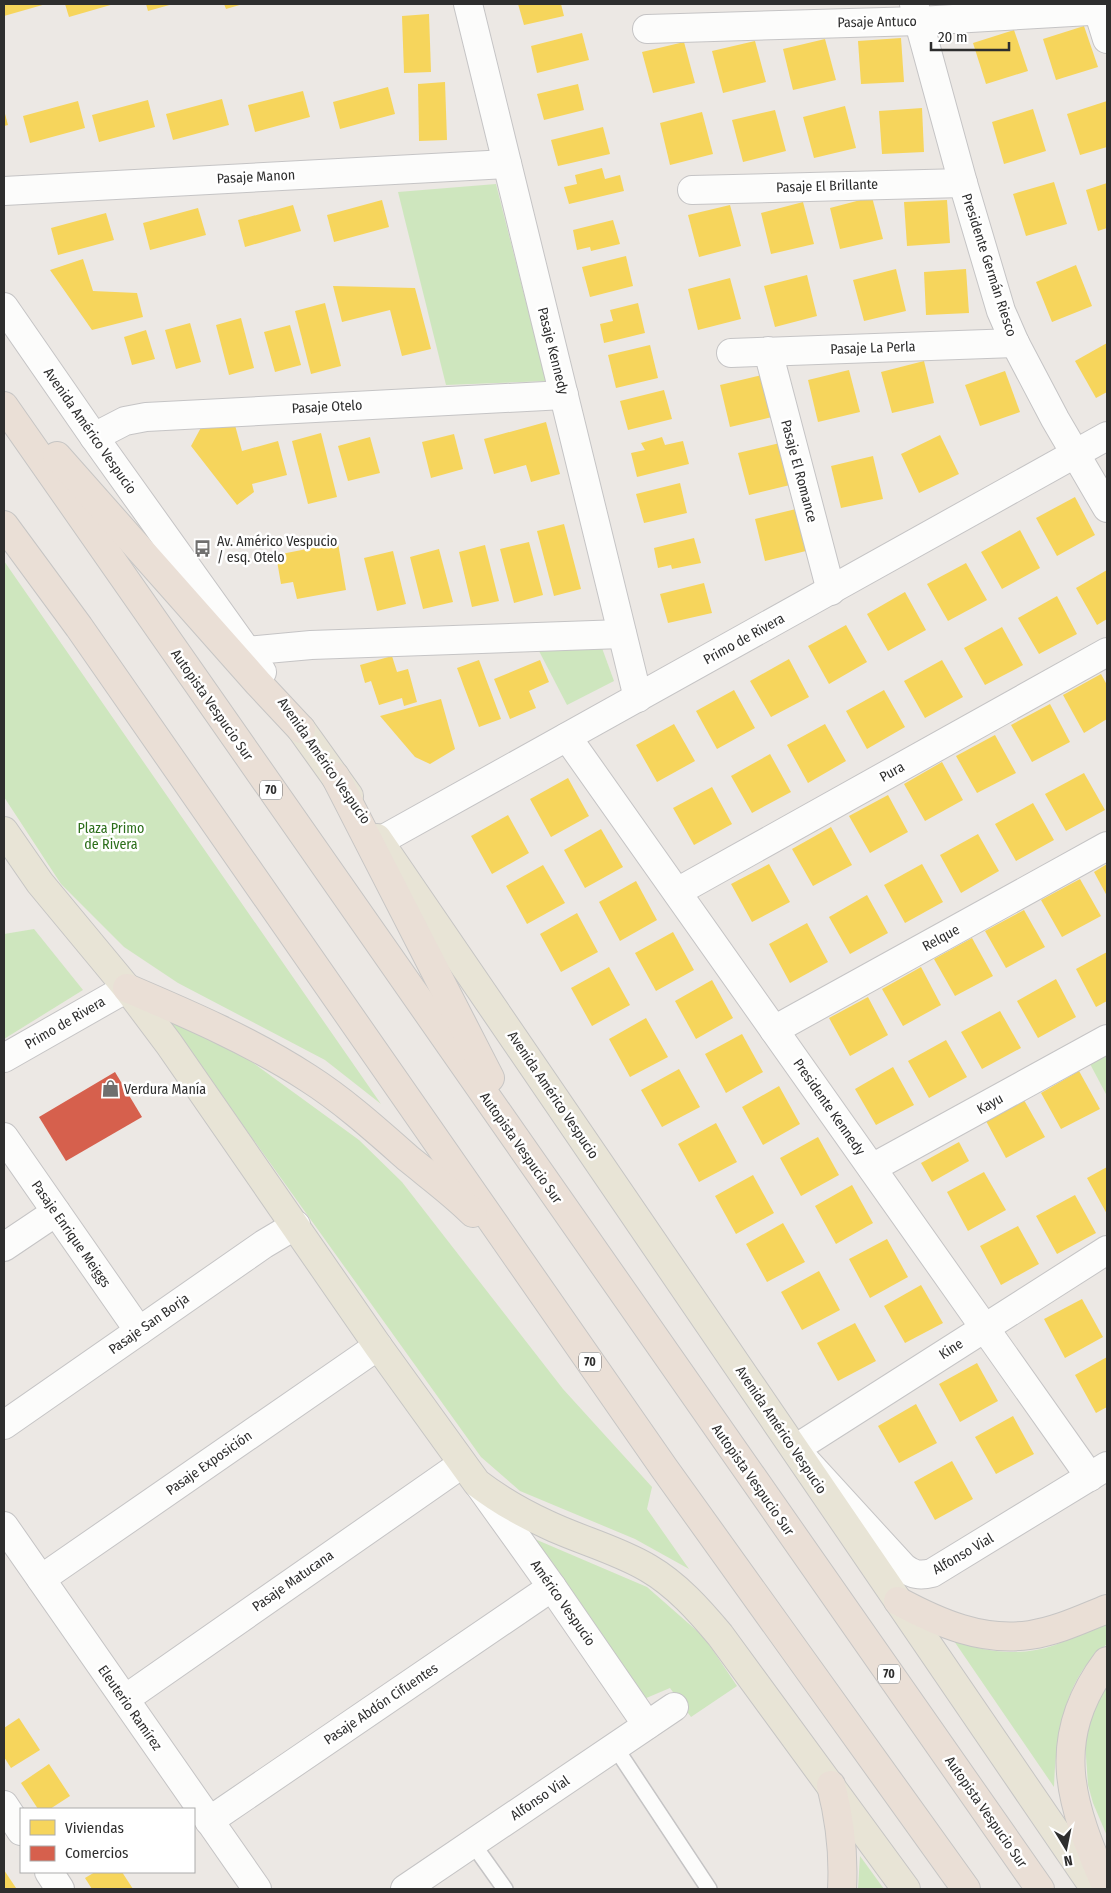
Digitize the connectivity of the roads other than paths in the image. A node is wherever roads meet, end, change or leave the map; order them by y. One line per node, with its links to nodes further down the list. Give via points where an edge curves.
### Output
1 (468, 4): 6 (street, Pasaje Kennedy)
2 (1103, 10): 3 (street, Pasaje Antuco); 5 (street)
3 (916, 12): 4 (street, Pasaje Antuco); 7 (street, Presidente Germán Riesco)
4 (647, 29)
5 (1107, 39)
6 (507, 164): 9 (street, Pasaje Manon); 14 (street, Pasaje Kennedy)
7 (963, 183): 8 (street, Pasaje El Brillante); 11 (street, Presidente Germán Riesco, via 1001,311)
8 (692, 190)
9 (4, 191)
10 (4, 307): 18 (street, Avenida Américo Vespucio)
11 (1015, 344): 12 (street, Pasaje La Perla); 19 (street, Presidente Germán Riesco)
12 (768, 351): 13 (street, Pasaje La Perla); 22 (street, Pasaje El Romance)
13 (731, 353)
14 (564, 395): 18 (street, Pasaje Otelo, via 146,417 125,421); 23 (street, Pasaje Kennedy)
15 (4, 397): 27 (highway)
16 (4, 406): 40 (highway, Autopista Vespucio Sur / 70)
17 (1107, 436): 19 (street, Primo de Rivera)
18 (94, 437): 24 (street, Avenida Américo Vespucio)
19 (1075, 454): 20 (street, Presidente Germán Riesco); 22 (street, Primo de Rivera)
20 (1107, 508)
21 (4, 526): 45 (highway, 70, via 80,627)
22 (831, 591): 26 (street, Primo de Rivera)
23 (622, 634): 24 (street, via 311,645); 26 (street, Pasaje Kennedy)
24 (246, 651): 27 (street, Avenida Américo Vespucio)
25 (1107, 652): 33 (street, Pura)
26 (638, 698): 28 (street, Primo de Rivera)
27 (302, 729): 29 (main road, Avenida Américo Vespucio)
28 (568, 737): 31 (street, Primo de Rivera); 33 (street, Presidente Kennedy)
29 (335, 776): 31 (main road, Avenida Américo Vespucio); 40 (highway)
30 (4, 831): 34 (main road, via 40,883)
31 (380, 842): 50 (main road, Avenida Américo Vespucio)
32 (1107, 846): 35 (street, Relque)
33 (678, 892): 35 (street, Presidente Kennedy)
34 (127, 988): 37 (street, Primo de Rivera); 42 (main road); 45 (highway, via 212,1026 307,1077 454,1193)
35 (774, 1030): 39 (street, Presidente Kennedy)
36 (1107, 1039): 39 (street, Kayu)
37 (4, 1058)
38 (4, 1136): 41 (street, Pasaje Enrique Meiggs)
39 (872, 1168): 46 (street, Presidente Kennedy)
40 (539, 1173): 76 (highway, Autopista Vespucio Sur / 70)
41 (56, 1212): 43 (street); 47 (street, Pasaje Enrique Meiggs)
42 (296, 1225): 47 (street, Pasaje San Borja); 48 (main road)
43 (4, 1248)
44 (1107, 1250): 46 (street, Kine)
45 (517, 1256): 75 (highway, 70, via 664,1468)
46 (984, 1328): 50 (street, Kine); 51 (street, Presidente Kennedy)
47 (138, 1332): 49 (street, Pasaje San Borja)
48 (378, 1346): 52 (main road); 54 (street, Pasaje Exposición)
49 (4, 1425)
50 (795, 1449): 51 (street, Alfonso Vial, via 909,1573 923,1576); 56 (main road, Avenida Américo Vespucio)
51 (1098, 1472)
52 (470, 1473): 55 (street, Américo Vespucio); 59 (street, Pasaje Matucana); 63 (main road, via 496,1497 546,1525 627,1557 675,1587 720,1635)
53 (4, 1526): 54 (street, Eleuterio Ramírez)
54 (41, 1579): 59 (street, Eleuterio Ramírez)
55 (552, 1587): 61 (street, Américo Vespucio); 64 (street, Pasaje Abdón Cifuentes)
56 (898, 1600): 57 (highway, via 959,1629 1005,1636 1032,1635); 77 (main road, Avenida Américo Vespucio)
57 (1107, 1609)
58 (1107, 1661): 67 (highway, via 1078,1712 1071,1744 1071,1776 1076,1807)
59 (125, 1699): 64 (street, Eleuterio Ramírez)
60 (674, 1707): 61 (street, Alfonso Vial)
61 (647, 1725): 62 (street, Alfonso Vial)
62 (615, 1747): 65 (street, Alfonso Vial); 72 (lane)
63 (830, 1785): 73 (highway, via 840,1825); 74 (main road)
64 (209, 1821): 69 (street, Eleuterio Ramírez)
65 (473, 1844): 70 (street, Alfonso Vial); 71 (lane)
66 (49, 1873): 68 (street)
67 (1107, 1888)
68 (60, 1889)
69 (257, 1889)
70 (405, 1889)
71 (505, 1889)
72 (709, 1889)
73 (842, 1889)
74 (906, 1889)
75 (966, 1889)
76 (1040, 1889)
77 (1095, 1889)

